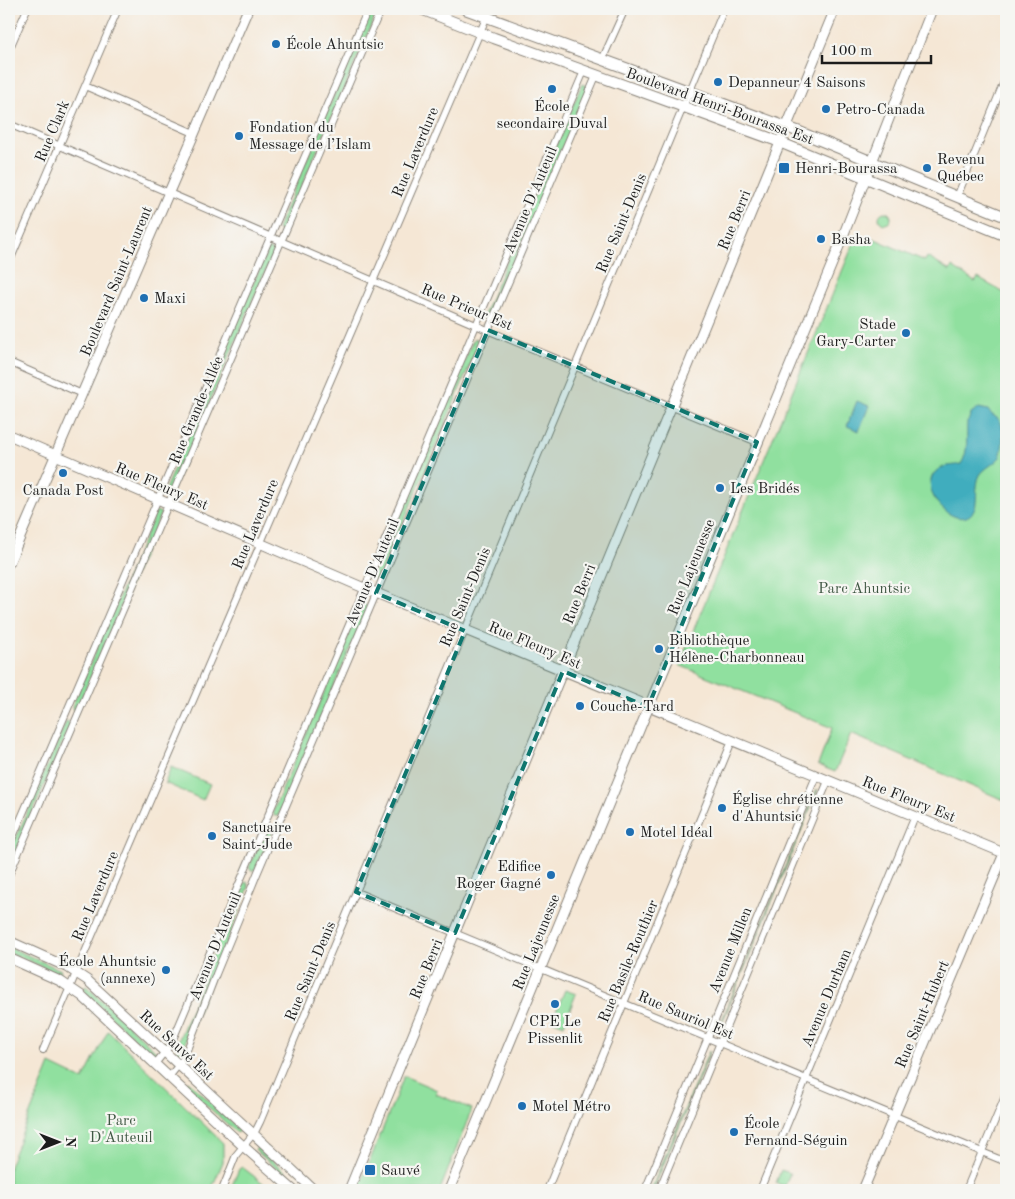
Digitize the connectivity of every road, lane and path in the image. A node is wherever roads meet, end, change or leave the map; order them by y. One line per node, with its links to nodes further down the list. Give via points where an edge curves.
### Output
1 (27, 9): 14 (street)
2 (118, 9): 19 (street, Rue Clark)
3 (248, 9): 24 (main road, Boulevard Saint-Laurent)
4 (368, 9): 33 (street, Rue Grande-Allée)
5 (381, 9): 34 (street, Rue Grande-Allée)
6 (421, 9): 13 (main road, Boulevard Henri-Bourassa Est)
7 (466, 9): 12 (main road, Boulevard Henri-Bourassa Est)
8 (625, 9): 15 (street)
9 (724, 9): 20 (street, Rue Saint-Denis)
10 (835, 9): 23 (main road, Rue Berri)
11 (932, 9): 27 (main road, Rue Lajeunesse)
12 (488, 13): 13 (street, Rue Laverdure); 15 (main road, Boulevard Henri-Bourassa Est)
13 (480, 33): 16 (main road, Boulevard Henri-Bourassa Est); 36 (street, Rue Laverdure)
14 (9, 50)
15 (602, 60): 20 (main road, Boulevard Henri-Bourassa Est)
16 (584, 71): 17 (main road, Boulevard Henri-Bourassa Est); 37 (street, Avenue D'Auteuil)
17 (596, 76): 21 (main road, Boulevard Henri-Bourassa Est); 38 (street, Avenue D'Auteuil)
18 (1006, 77): 30 (street)
19 (85, 86): 24 (street); 26 (street, Rue Clark)
20 (690, 91): 21 (street, Rue Saint-Denis); 23 (main road, Boulevard Henri-Bourassa Est)
21 (683, 107): 25 (main road, Boulevard Henri-Bourassa Est); 40 (street, Rue Saint-Denis)
22 (9, 124): 26 (street, Rue Prieur Est)
23 (787, 127): 25 (main road, Rue Berri); 27 (main road, Boulevard Henri-Bourassa Est)
24 (194, 133): 29 (main road, Boulevard Saint-Laurent)
25 (780, 142): 28 (main road, Boulevard Henri-Bourassa Est); 42 (main road, Rue Berri)
26 (59, 146): 29 (street, Rue Prieur Est); 35 (street, Rue Clark)
27 (872, 162): 28 (main road, Rue Lajeunesse); 30 (main road, Boulevard Henri-Bourassa Est)
28 (866, 178): 32 (main road, Boulevard Henri-Bourassa Est); 44 (main road, Rue Lajeunesse)
29 (168, 193): 33 (street, Rue Prieur Est); 41 (main road, Boulevard Saint-Laurent)
30 (957, 197): 31 (main road, Boulevard Henri-Bourassa Est)
31 (1006, 217)
32 (1006, 236)
33 (270, 237): 34 (street, Rue Prieur Est); 46 (street, Rue Grande-Allée)
34 (281, 241): 36 (street, Rue Prieur Est); 47 (street, Rue Grande-Allée)
35 (9, 263)
36 (373, 281): 37 (street, Rue Prieur Est); 48 (street, Rue Laverdure)
37 (476, 325): 38 (street, Rue Prieur Est); 50 (street, Avenue D'Auteuil)
38 (488, 330): 40 (street, Rue Prieur Est); 51 (street, Avenue D'Auteuil)
39 (9, 362): 41 (street)
40 (575, 367): 42 (street, Rue Prieur Est); 52 (street, Rue Saint-Denis)
41 (82, 394): 45 (main road, Boulevard Saint-Laurent)
42 (672, 406): 44 (street, Rue Prieur Est); 53 (main road, Rue Berri)
43 (9, 435): 45 (main road, Rue Fleury Est)
44 (758, 442): 54 (main road, Rue Lajeunesse)
45 (55, 455): 46 (main road, Rue Fleury Est); 49 (main road, Boulevard Saint-Laurent)
46 (158, 499): 47 (main road, Rue Fleury Est); 59 (street, Rue Grande-Allée)
47 (169, 504): 48 (main road, Rue Fleury Est); 61 (street, Rue Grande-Allée)
48 (260, 543): 50 (main road, Rue Fleury Est); 67 (street, Rue Laverdure)
49 (9, 563)
50 (364, 588): 51 (main road, Rue Fleury Est); 73 (street, Avenue D'Auteuil)
51 (376, 594): 52 (main road, Rue Fleury Est); 75 (street, Avenue D'Auteuil)
52 (464, 631): 53 (main road, Rue Fleury Est); 62 (street, Rue Saint-Denis)
53 (563, 671): 54 (main road, Rue Fleury Est); 63 (main road, Rue Berri)
54 (648, 706): 55 (main road, Rue Fleury Est); 66 (main road, Rue Lajeunesse)
55 (732, 742): 56 (main road, Rue Fleury Est); 69 (street, Rue Basile-Routhier)
56 (816, 776): 57 (main road, Rue Fleury Est); 70 (street, Avenue Millen)
57 (828, 781): 58 (main road, Rue Fleury Est); 71 (street, Avenue Millen)
58 (915, 816): 60 (main road, Rue Fleury Est); 77 (street, Avenue Durham)
59 (9, 846)
60 (1006, 852): 79 (main road, Rue Saint-Hubert)
61 (9, 875)
62 (356, 892): 63 (street, Rue Sauriol Est); 80 (street, Rue Saint-Denis)
63 (455, 933): 66 (street, Rue Sauriol Est); 87 (main road, Rue Berri)
64 (9, 942): 67 (main road, Rue Sauvé Est)
65 (9, 958): 68 (main road, Rue Sauvé Est)
66 (540, 968): 69 (street, Rue Sauriol Est); 88 (main road, Rue Lajeunesse)
67 (76, 972): 68 (street, Rue Laverdure); 73 (main road, Rue Sauvé Est)
68 (70, 987): 72 (street, Rue Laverdure); 74 (main road, Rue Sauvé Est)
69 (625, 1003): 70 (street, Rue Sauriol Est); 89 (street, Rue Basile-Routhier)
70 (708, 1038): 71 (street, Rue Sauriol Est); 90 (street, Avenue Millen)
71 (720, 1043): 77 (street, Rue Sauriol Est); 91 (street, Avenue Millen)
72 (43, 1050)
73 (165, 1053): 74 (street, Avenue D'Auteuil); 75 (main road, Rue Sauvé Est)
74 (155, 1064): 76 (main road, Rue Sauvé Est)
75 (179, 1066): 76 (street, Avenue D'Auteuil); 80 (main road, Rue Sauvé Est)
76 (169, 1077): 81 (main road, Rue Sauvé Est)
77 (806, 1079): 79 (street, Rue Sauriol Est); 92 (street, Avenue Durham)
78 (1006, 1094): 82 (street)
79 (894, 1115): 82 (street, Rue Sauriol Est); 93 (main road, Rue Saint-Hubert)
80 (253, 1135): 81 (street, Rue Saint-Denis); 86 (main road, Rue Sauvé Est)
81 (243, 1146): 84 (street, Rue Saint-Denis); 85 (main road, Rue Sauvé Est)
82 (982, 1152): 83 (street, Rue Sauriol Est); 94 (street)
83 (1006, 1162)
84 (222, 1190)
85 (293, 1190)
86 (314, 1190)
87 (349, 1190)
88 (449, 1190)
89 (547, 1190)
90 (645, 1190)
91 (659, 1190)
92 (760, 1190)
93 (863, 1190)
94 (966, 1190)

